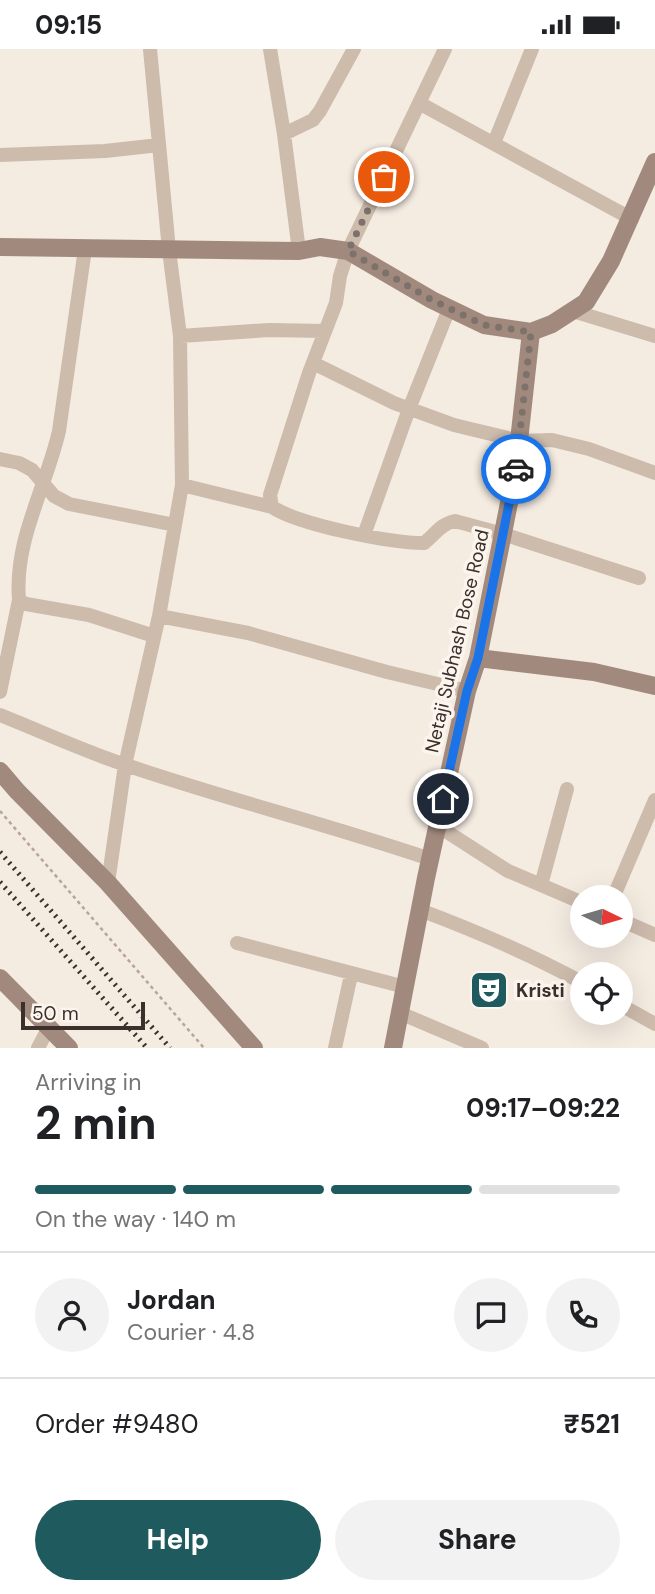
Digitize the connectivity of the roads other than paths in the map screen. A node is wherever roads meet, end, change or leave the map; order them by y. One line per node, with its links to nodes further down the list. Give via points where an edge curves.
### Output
1 (150, 49): 9 (street)
2 (270, 49): 7 (street)
3 (354, 49): 7 (street, via 313,120)
4 (445, 49): 6 (street)
5 (532, 49): 8 (street)
6 (419, 103): 8 (street); 17 (street)
7 (285, 134): 16 (street)
8 (494, 143): 12 (street)
9 (159, 145): 10 (street); 15 (street)
10 (0, 155)
11 (654, 169): 12 (street)
12 (632, 219): 19 (street, via 586,302)
13 (0, 247): 14 (street)
14 (85, 249): 15 (street); 29 (street, via 59,431)
15 (169, 250): 16 (street); 22 (street)
16 (299, 251): 17 (street, via 320,247)
17 (348, 251): 18 (street); 20 (street)
18 (449, 309): 21 (street, via 484,325); 25 (street)
19 (573, 311): 21 (street); 23 (street)
20 (325, 331): 22 (street); 24 (street)
21 (531, 332): 26 (street, Netaji Subhash Bose Road)
22 (180, 336): 30 (street)
23 (655, 336)
24 (313, 363): 25 (street); 31 (street, via 270,495)
25 (409, 409): 26 (street); 34 (street)
26 (520, 441): 28 (street, via 552,440); 33 (street, Netaji Subhash Bose Road)
27 (0, 459): 29 (street, via 32,470)
28 (655, 473)
29 (42, 484): 32 (street, via 69,504); 36 (street, via 24,542)
30 (182, 485): 31 (street); 32 (street)
31 (272, 507): 34 (street, via 286,516)
32 (175, 525): 37 (street)
33 (503, 534): 34 (street, via 455,521 424,544); 35 (street); 39 (street, Netaji Subhash Bose Road)
34 (364, 535)
35 (639, 578)
36 (19, 600): 38 (street, via 105,619); 42 (street)
37 (159, 616): 38 (street); 41 (street, via 248,633)
38 (155, 636): 44 (street)
39 (478, 658): 40 (street, via 594,672); 41 (street, Netaji Subhash Bose Road)
40 (655, 686)
41 (467, 691): 48 (street, Netaji Subhash Bose Road)
42 (0, 692)
43 (0, 715): 44 (street)
44 (125, 765): 49 (street); 50 (street)
45 (0, 771): 50 (street)
46 (567, 789): 51 (street)
47 (655, 800): 52 (street)
48 (438, 826): 49 (street, Netaji Subhash Bose Road); 51 (street, via 508,871)
49 (430, 859): 54 (street, Netaji Subhash Bose Road)
50 (108, 883): 68 (street)
51 (541, 885): 53 (street)
52 (619, 885)
53 (570, 897)
54 (420, 910): 59 (street, via 483,933); 61 (street, Netaji Subhash Bose Road)
55 (634, 926): 56 (street)
56 (655, 935)
57 (237, 943): 58 (street)
58 (351, 975): 61 (street); 69 (street)
59 (570, 976)
60 (0, 978): 65 (street)
61 (405, 987): 63 (street, Netaji Subhash Bose Road)
62 (633, 1012): 64 (street)
63 (400, 1013): 70 (street, Netaji Subhash Bose Road); 71 (street)
64 (655, 1024)
65 (49, 1027): 66 (street); 67 (street)
66 (38, 1048)
67 (69, 1048)
68 (254, 1048)
69 (335, 1048)
70 (393, 1048)
71 (482, 1048)

